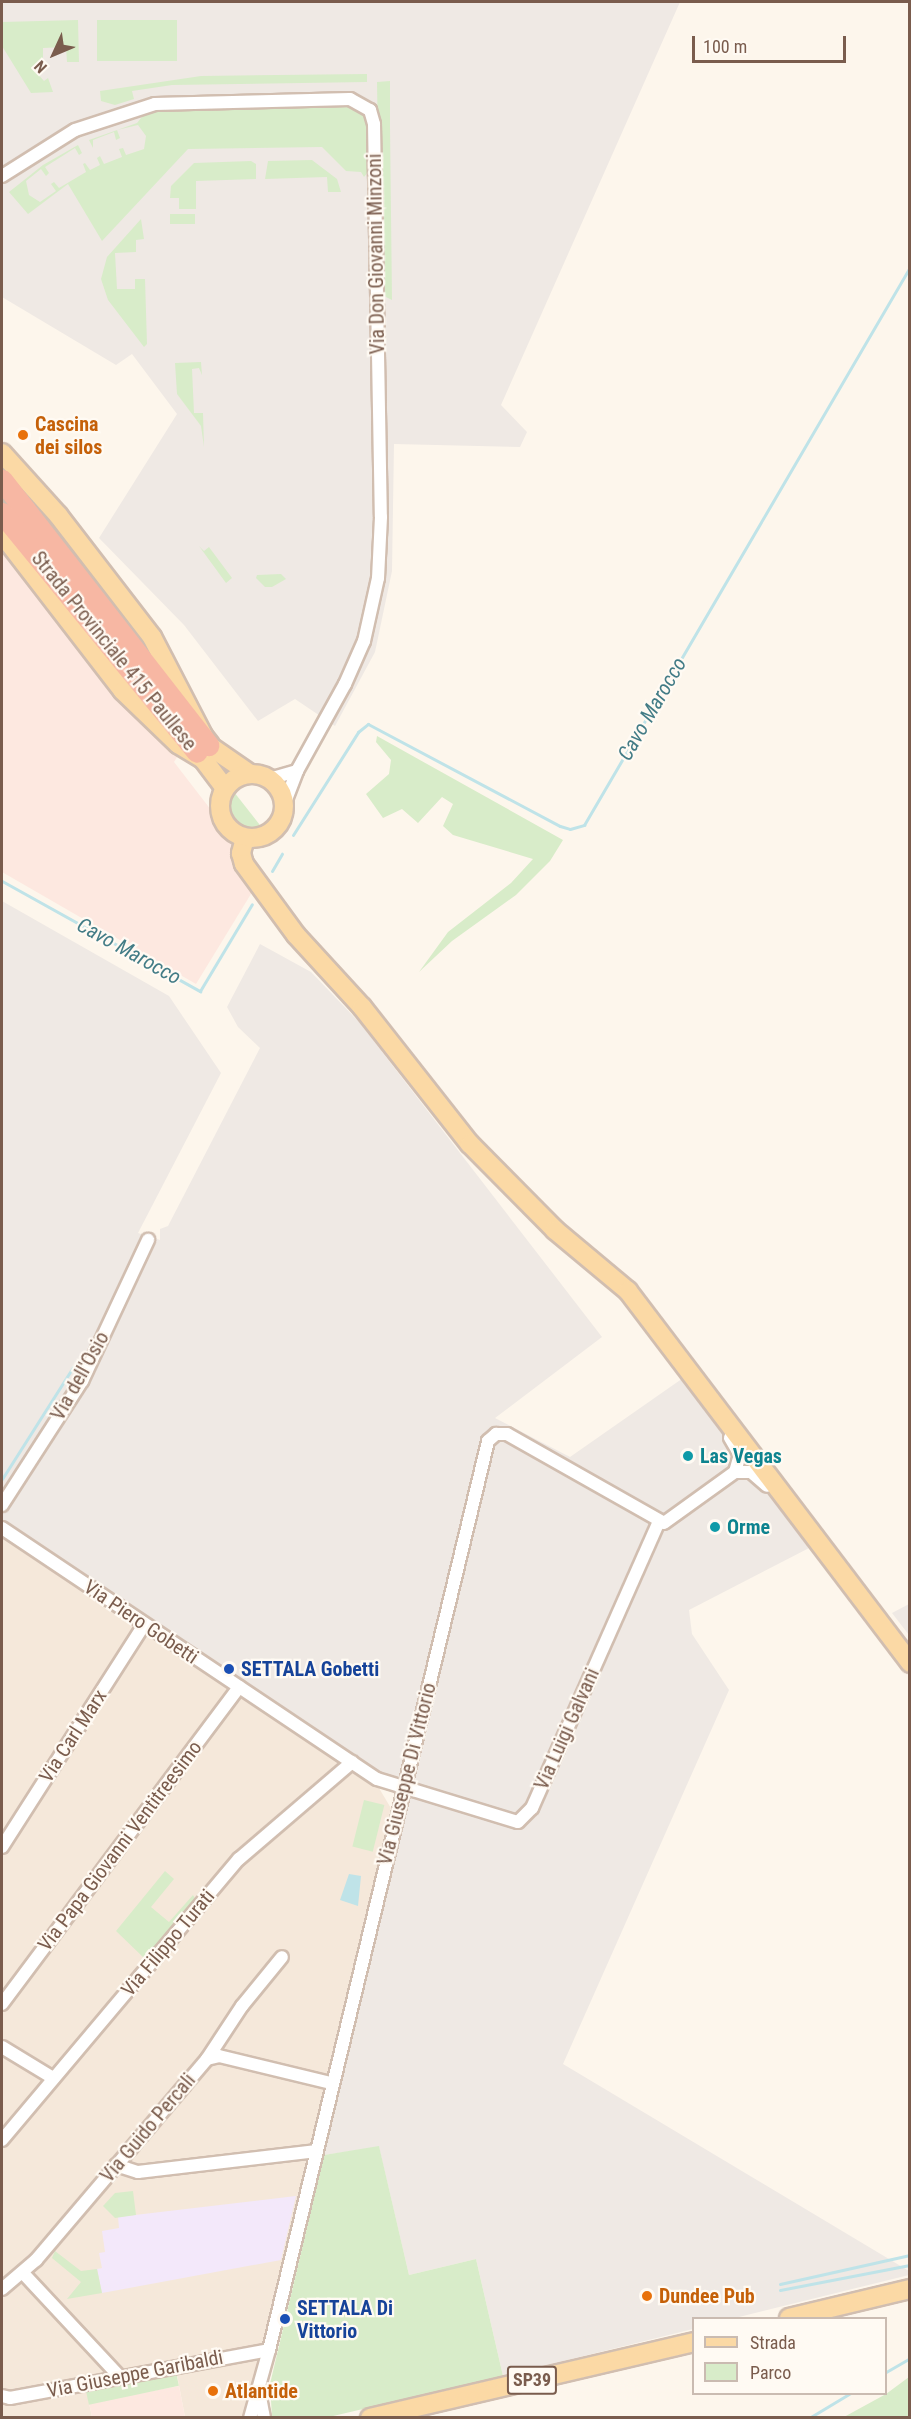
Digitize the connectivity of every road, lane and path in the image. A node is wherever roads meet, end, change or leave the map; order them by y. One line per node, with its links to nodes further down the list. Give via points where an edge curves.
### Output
1 (2, 176): 7 (street, Via Don Giovanni Minzoni, via 75,130 155,104 350,99 370,110 374,124 381,517 378,579 364,641)
2 (2, 453): 6 (main road, via 58,515 152,637)
3 (2, 480): 6 (highway)
4 (2, 513): 6 (highway, Strada Provinciale 415 Paullese)
5 (2, 534): 6 (main road, via 123,691 178,744)
6 (205, 752): 8 (main road, Strada Provinciale 415 Paullese); 10 (main road, Strada Provinciale 415 Paullese)
7 (297, 771): 9 (street); 11 (street, Via Don Giovanni Minzoni)
8 (250, 774): 9 (main road); 10 (main road, via 236,778)
9 (269, 779): 11 (main road, via 280,789)
10 (225, 788): 12 (main road, via 221,816 232,832)
11 (285, 802): 12 (main road, via 284,816 275,829 259,838)
12 (245, 838): 14 (main road, via 241,853 244,864 296,935 362,1007 471,1144 555,1230 628,1291)
13 (148, 1240): 16 (street, Via dell'Osio, via 82,1381)
14 (713, 1405): 15 (street, via 740,1455); 18 (main road)
15 (735, 1472): 17 (street, via 675,1518); 18 (street, via 745,1470 757,1476 788,1515)
16 (2, 1505)
17 (658, 1523): 24 (street, Via Luigi Galvani, via 528,1815 518,1822 510,1821); 24 (street, Via Giuseppe Di Vittorio, via 507,1434 492,1436 485,1448)
18 (806, 1527): 21 (main road)
19 (2, 1528): 20 (street, Via Piero Gobetti)
20 (144, 1624): 22 (street, Via Piero Gobetti); 25 (street, Via Carl Marx)
21 (909, 1663)
22 (239, 1687): 23 (street, Via Piero Gobetti); 27 (street, Via Papa Giovanni Ventitreesimo)
23 (352, 1762): 24 (street, Via Piero Gobetti, via 377,1779); 30 (street, Via Filippo Turati, via 238,1859)
24 (404, 1789): 31 (street, Via Giuseppe Di Vittorio)
25 (2, 1847)
26 (282, 1957): 29 (street, Via Guido Percali, via 242,2006)
27 (2, 2004)
28 (2, 2048): 30 (street)
29 (207, 2059): 31 (street, via 219,2056); 34 (street, Via Guido Percali)
30 (53, 2078): 32 (street, Via Filippo Turati)
31 (331, 2083): 33 (street, Via Giuseppe Di Vittorio)
32 (2, 2140)
33 (317, 2151): 34 (street, via 138,2172); 40 (street, Via Giuseppe Di Vittorio)
34 (116, 2165): 35 (street, Via Guido Percali)
35 (23, 2273): 36 (street, Via Guido Percali); 41 (street)
36 (2, 2289)
37 (909, 2289): 38 (main road)
38 (797, 2317)
39 (692, 2342): 46 (main road, SP39)
40 (270, 2350): 41 (street, Via Giuseppe Garibaldi); 42 (street, Via Giuseppe Di Vittorio)
41 (120, 2377): 43 (street, Via Giuseppe Garibaldi, via 10,2398)
42 (259, 2390): 44 (street, Via Giuseppe Di Vittorio); 45 (street, Via Giuseppe Di Vittorio)
43 (2, 2396)
44 (250, 2418)
45 (264, 2418)
46 (370, 2418)

